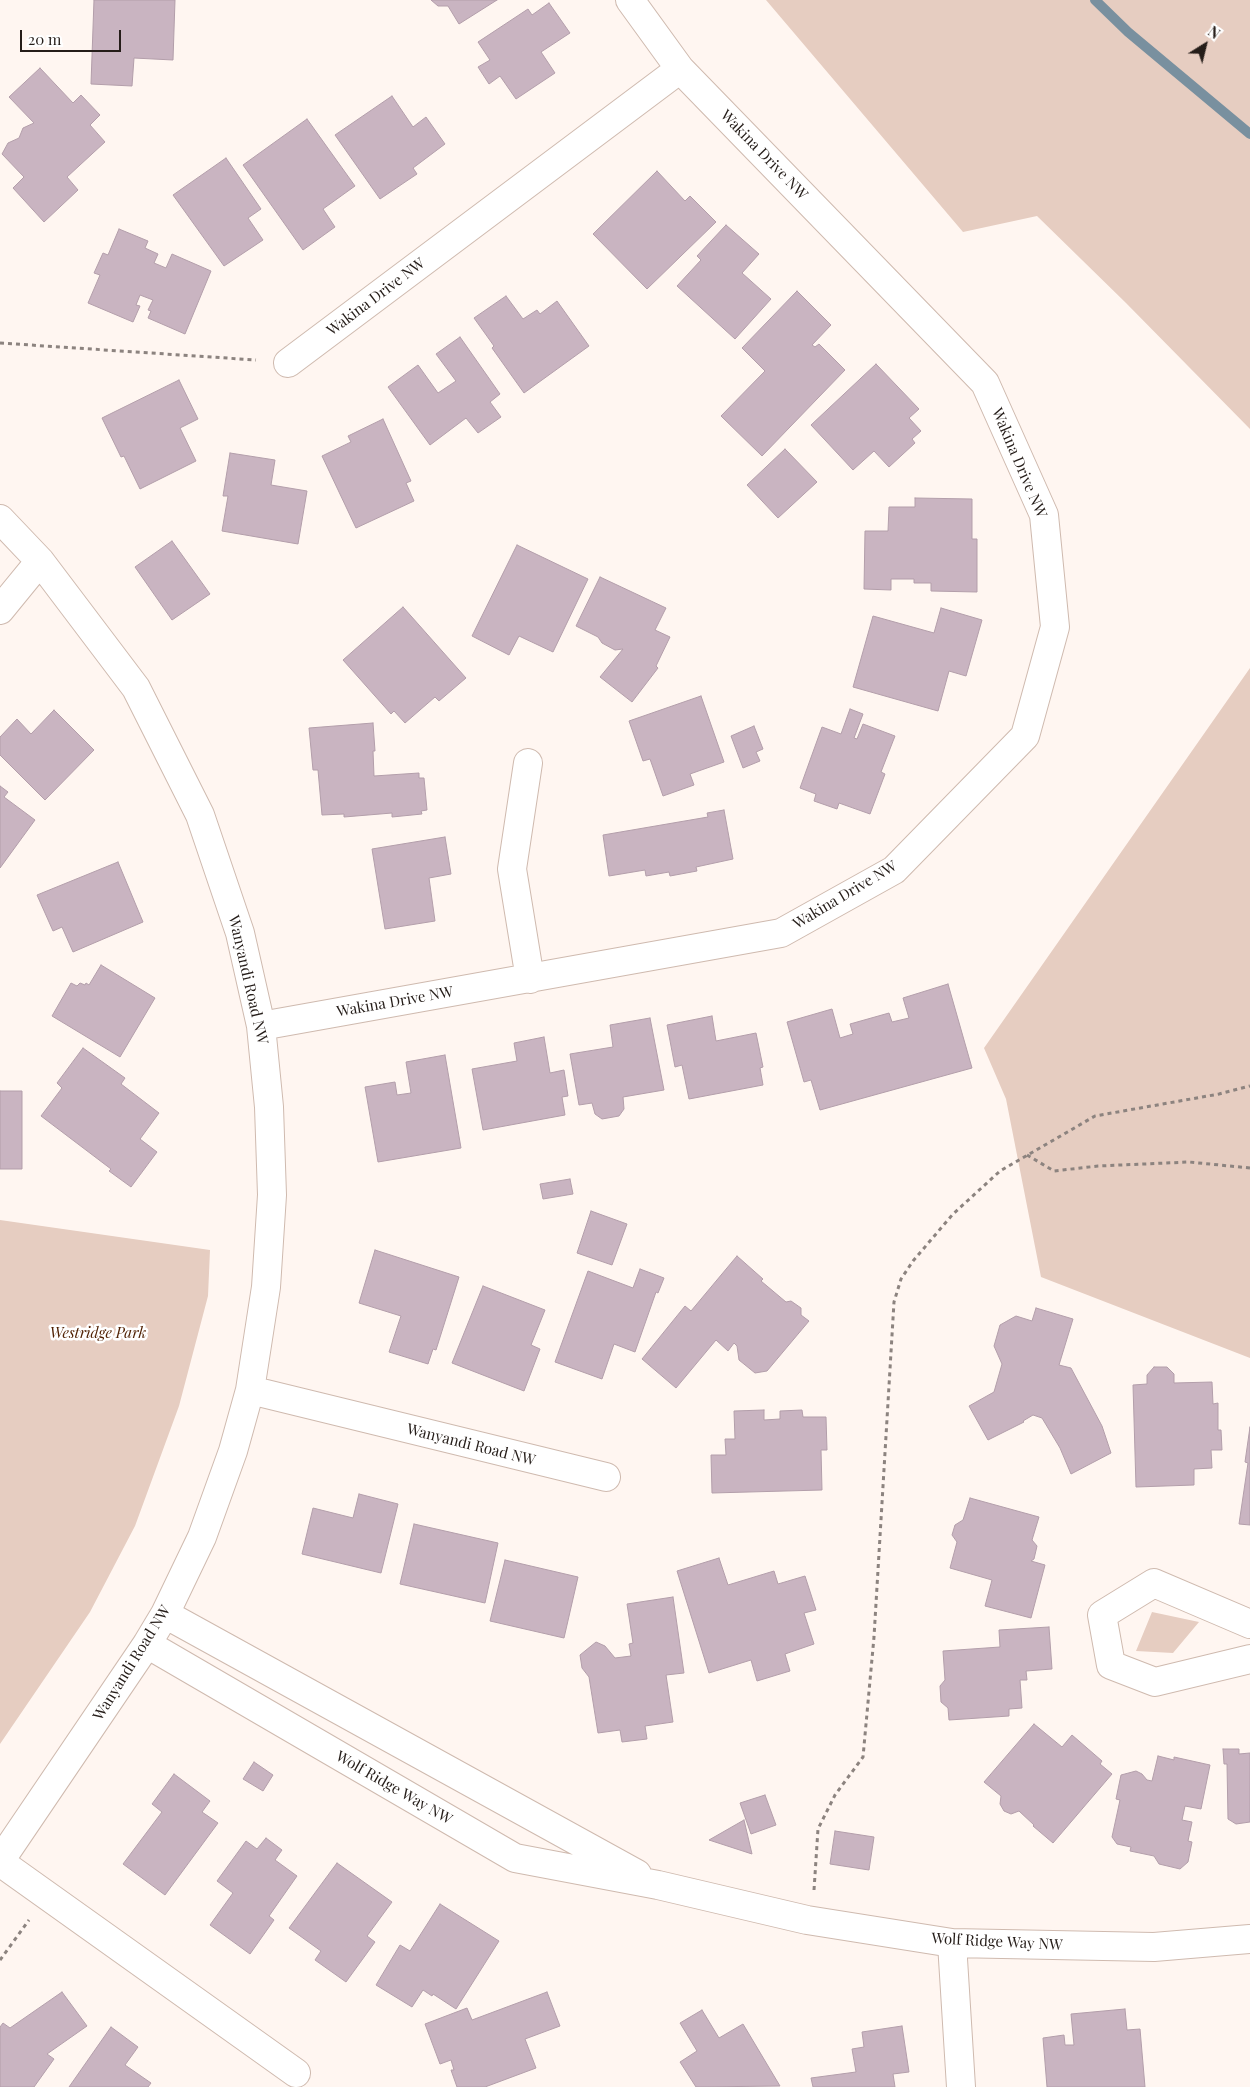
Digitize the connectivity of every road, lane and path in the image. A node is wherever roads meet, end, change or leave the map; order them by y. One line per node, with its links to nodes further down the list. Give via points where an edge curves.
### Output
1 (630, 0): 2 (street, Wakina Drive NW)
2 (680, 69): 4 (street, Wakina Drive NW); 9 (street, Wakina Drive NW, via 985,383 1044,515 1055,627 1025,736 894,870 781,933)
3 (0, 343): 4 (path)
4 (288, 362)
5 (0, 519): 6 (street, Wanyandi Road NW)
6 (40, 561): 7 (street); 10 (street, Wanyandi Road NW, via 136,688 200,815 240,933)
7 (0, 610)
8 (528, 763): 9 (street, via 512,869)
9 (530, 979): 10 (street, Wakina Drive NW)
10 (261, 1026): 14 (street, Wanyandi Road NW, via 270,1107 272,1195 266,1287)
11 (1250, 1086): 12 (path, via 1095,1116)
12 (1027, 1155): 13 (path, via 1054,1172 1098,1166 1189,1162); 23 (path, via 1000,1171 953,1214 913,1261 901,1279 894,1302 874,1637 863,1757 835,1795 818,1829 814,1886)
13 (1250, 1168)
14 (250, 1390): 15 (street, Wanyandi Road NW); 16 (street, Wanyandi Road NW, via 234,1451 205,1528)
15 (606, 1478)
16 (165, 1614): 18 (street, Wanyandi Road NW); 21 (street, Wolf Ridge Way NW)
17 (1250, 1624): 19 (street, via 1154,1583 1102,1615 1111,1665 1155,1682)
18 (147, 1644): 20 (street, Wanyandi Road NW); 21 (street, Wolf Ridge Way NW, via 515,1858)
19 (1250, 1659)
20 (0, 1862): 22 (street, Wanyandi Road NW)
21 (658, 1886): 23 (street, Wolf Ridge Way NW)
22 (46, 1896): 26 (path); 27 (street, Wanyandi Road NW)
23 (807, 1920): 25 (street, Wolf Ridge Way NW)
24 (1250, 1939): 25 (street, Wolf Ridge Way NW, via 1154,1947)
25 (952, 1943): 28 (street)
26 (0, 1960)
27 (296, 2073)
28 (961, 2087)

